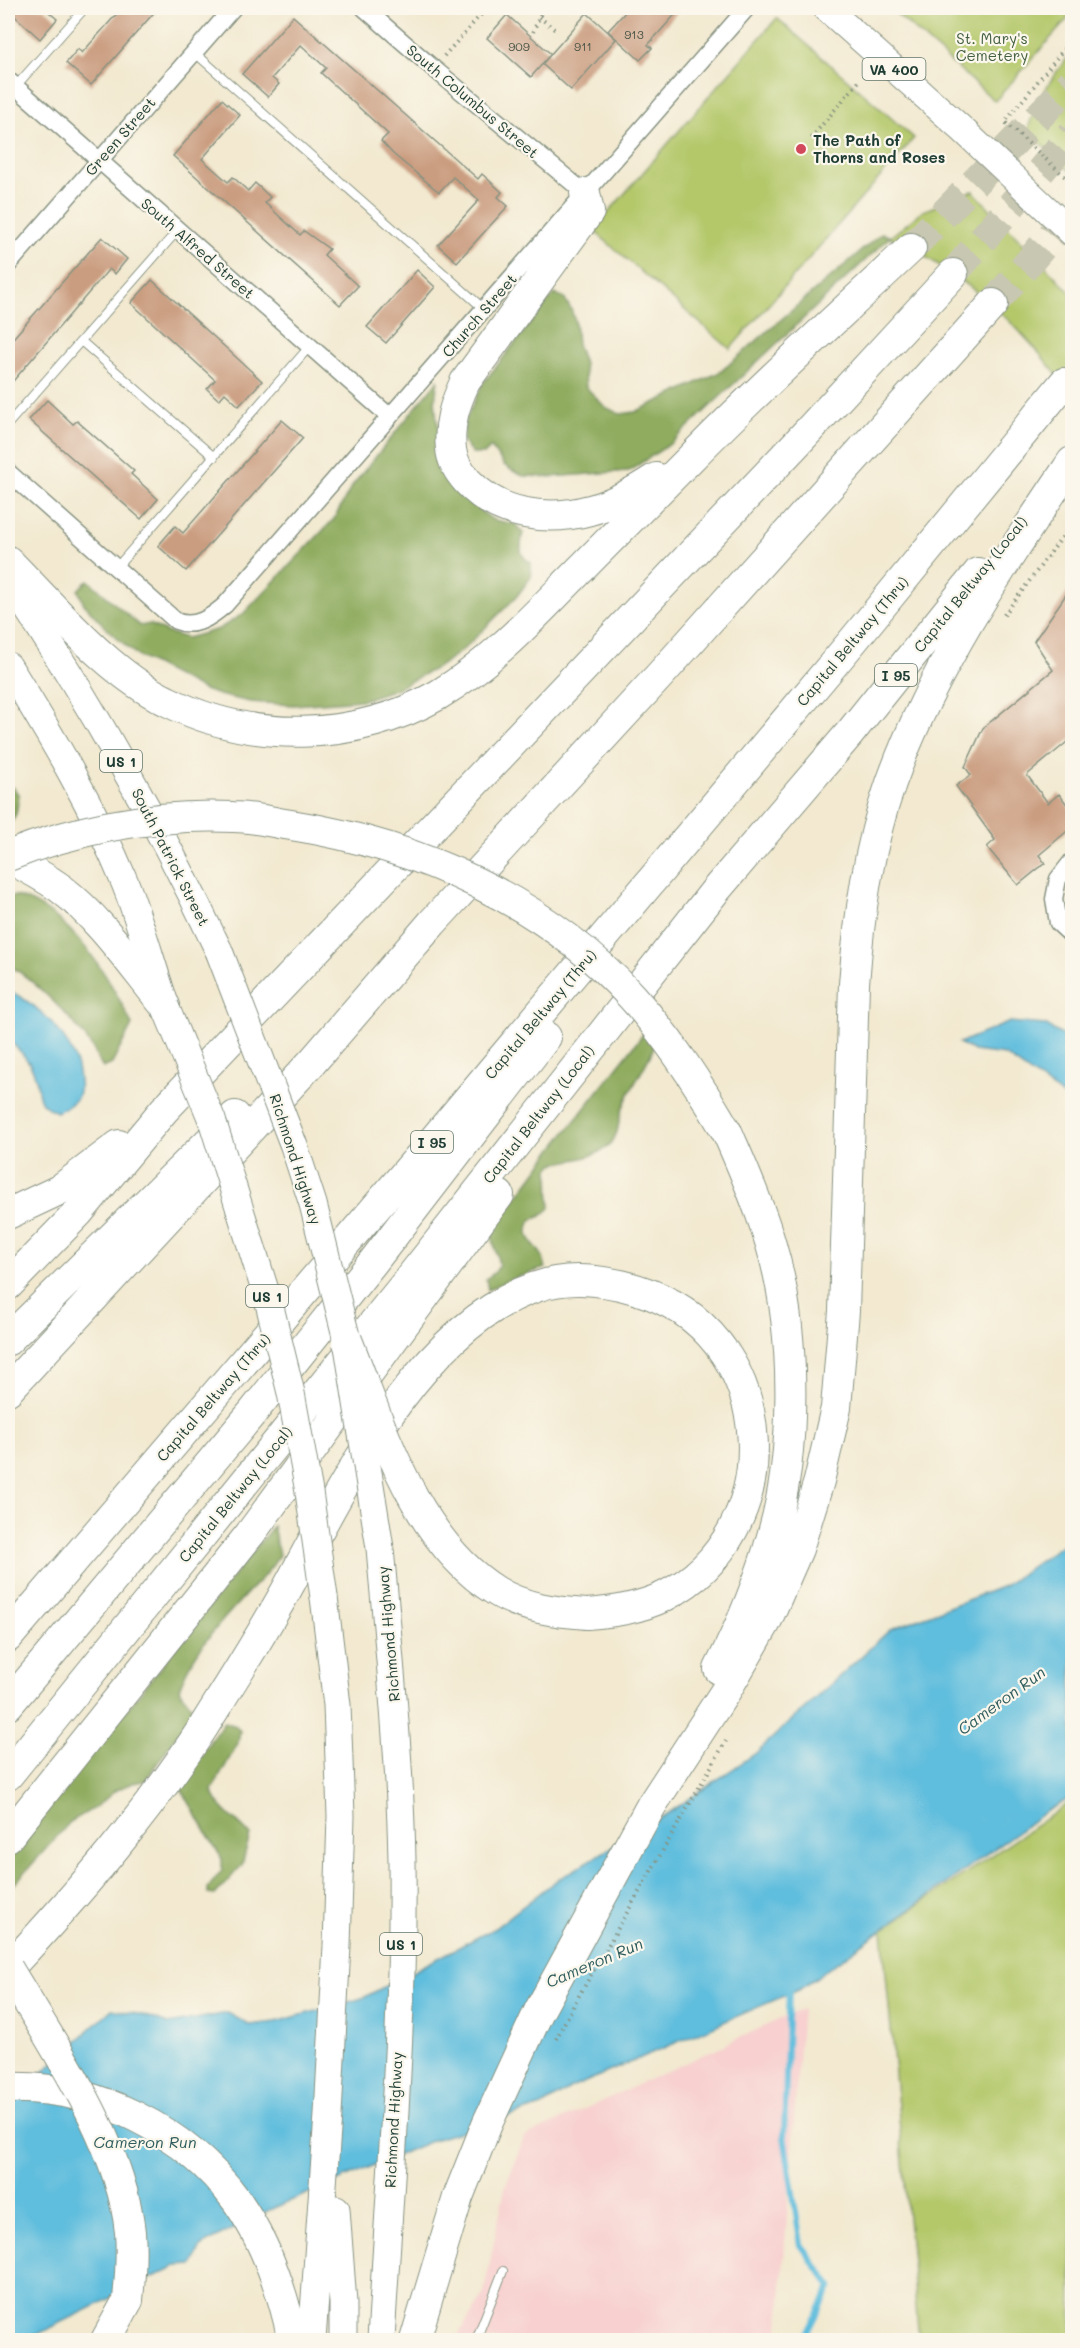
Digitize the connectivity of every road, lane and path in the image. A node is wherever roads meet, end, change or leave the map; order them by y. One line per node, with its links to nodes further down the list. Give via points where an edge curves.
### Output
1 (85, 8): 15 (lane)
2 (233, 8): 12 (street, Green Street)
3 (364, 8): 13 (street, South Columbus Street)
4 (487, 8): 13 (path)
5 (543, 8): 8 (path)
6 (747, 8): 19 (street, Church Street)
7 (826, 8): 21 (main road, VA 400)
8 (539, 17): 9 (path); 10 (path)
9 (557, 31)
10 (533, 32)
11 (1072, 39): 18 (path, via 1005,122)
12 (194, 52): 17 (street, Green Street); 26 (lane)
13 (433, 68): 19 (street, South Columbus Street)
14 (861, 78): 16 (path)
15 (10, 87): 17 (street, South Alfred Street)
16 (811, 138)
17 (99, 161): 20 (street, South Alfred Street); 23 (street, Green Street)
18 (1072, 183)
19 (585, 193): 26 (street, Church Street); 32 (highway, via 589,212 478,362 454,405 451,451 459,472 474,489 508,510 558,515 590,510 629,495)
20 (178, 230): 27 (lane); 28 (street, South Alfred Street)
21 (1072, 233)
22 (911, 248): 32 (highway)
23 (8, 266)
24 (953, 274): 51 (highway)
25 (993, 304): 46 (highway, via 669,666)
26 (484, 309): 30 (street, Church Street)
27 (81, 341): 31 (lane); 34 (lane)
28 (310, 346): 30 (street, South Alfred Street); 34 (lane)
29 (1064, 383): 42 (highway, Capital Beltway (Thru) / I 95)
30 (389, 416): 39 (street, Church Street, via 225,605 207,618 187,624 176,621)
31 (8, 424)
32 (701, 448): 38 (highway, via 540,610 476,668 438,694 400,712 319,732 250,729 165,701 118,668)
33 (1072, 456): 50 (highway, Capital Beltway (Local) / I 95)
34 (213, 457): 39 (lane)
35 (1072, 462): 61 (highway, via 969,619 942,667 890,785 865,883 857,935 844,1311 836,1408 819,1481 798,1549 766,1622)
36 (8, 472): 39 (street)
37 (1072, 524): 41 (path)
38 (8, 561)
39 (116, 568)
40 (8, 579): 48 (highway, South Patrick Street / US 1, via 84,697 141,797)
41 (999, 622)
42 (852, 642): 54 (highway, Capital Beltway (Thru) / I 95); 59 (highway, via 373,1262)
43 (8, 666): 49 (highway, US 1, via 89,806 116,864)
44 (8, 857): 49 (highway, via 62,890 110,938); 61 (highway, bridge, via 46,841 135,821 234,817 314,829 389,847 450,869 485,887 550,926 581,950 656,1025 704,1093 732,1143 772,1246 789,1356 788,1434 783,1488 759,1578 724,1660)
45 (1072, 861): 47 (street, via 1058,879 1054,899 1058,923)
46 (432, 923): 55 (highway); 57 (highway, via 313,1062)
47 (1072, 936)
48 (219, 951): 56 (highway, Richmond Highway / US 1, bridge, via 294,1146 313,1204)
49 (165, 1006): 54 (highway, US 1, bridge, via 212,1120)
50 (568, 1076): 60 (highway, Capital Beltway (Local) / I 95); 62 (highway, via 540,1137 420,1305 250,1534)
51 (164, 1110): 52 (highway, via 58,1190); 53 (highway, via 79,1212)
52 (8, 1214)
53 (8, 1285)
54 (274, 1326): 58 (highway, Capital Beltway (Thru) / I 95); 65 (highway, US 1, bridge, via 309,1492 337,1705 340,1816)
55 (8, 1340)
56 (347, 1340): 63 (highway, bridge, via 352,1351 364,1383 382,1426 386,1436 390,1447 430,1523 460,1561 496,1592 554,1612 616,1612 640,1606 667,1595 695,1575 720,1550 734,1526 754,1464 753,1429 746,1396 734,1370 700,1326 651,1294 597,1281 538,1286 500,1304 452,1341 404,1395 391,1413 385,1422 379,1431 373,1440 361,1458 274,1611 157,1794); 73 (highway, Richmond Highway / US 1, bridge, via 380,1548 395,1717 402,1860 400,1998)
57 (8, 1390)
58 (8, 1638)
59 (8, 1705)
60 (8, 1775)
61 (651, 1806): 74 (highway, via 538,2011 487,2124 458,2197)
62 (8, 1837)
63 (8, 1969): 67 (highway, bridge, via 79,2090 115,2170 130,2231)
64 (8, 2088): 70 (highway, via 69,2093 107,2105 140,2118 190,2152 213,2173 253,2228 268,2260)
65 (328, 2115): 71 (highway, US 1); 72 (highway)
66 (503, 2271): 75 (lane)
67 (128, 2300): 68 (highway); 69 (highway)
68 (106, 2340)
69 (118, 2340)
70 (293, 2340)
71 (312, 2340)
72 (343, 2340)
73 (381, 2340)
74 (415, 2340)
75 (476, 2340)

